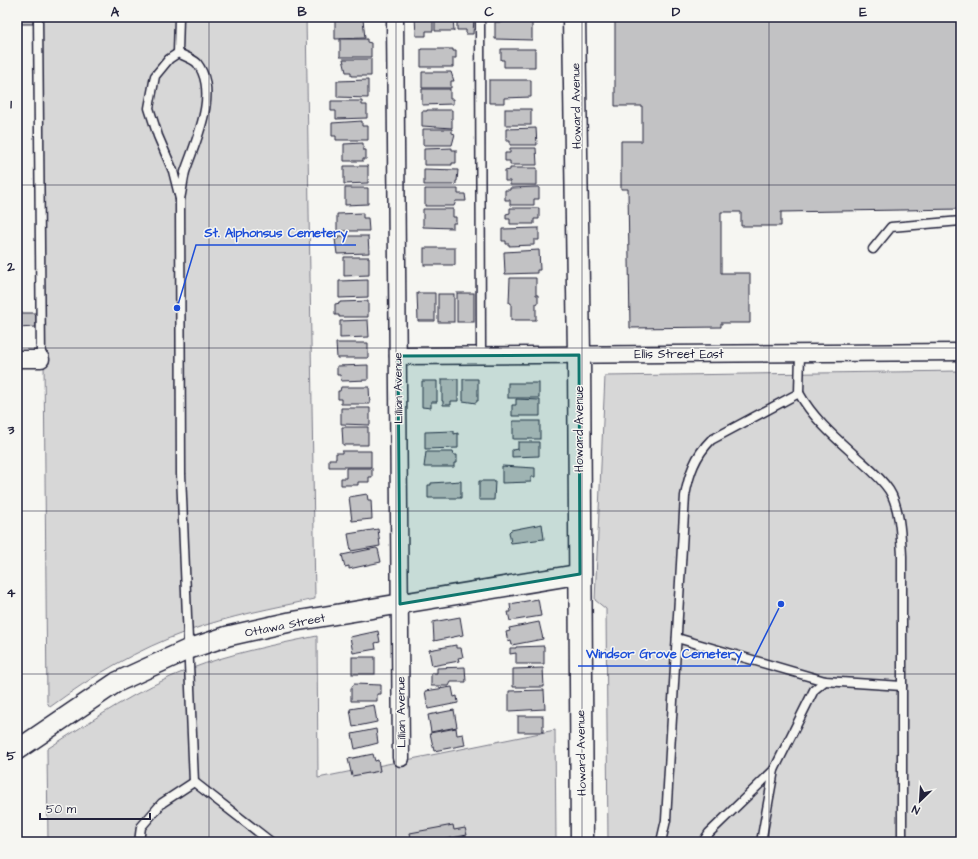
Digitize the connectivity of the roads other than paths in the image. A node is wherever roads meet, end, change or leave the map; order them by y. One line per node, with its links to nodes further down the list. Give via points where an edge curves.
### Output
1 (38, 17): 16 (lane)
2 (179, 17): 6 (lane)
3 (395, 17): 13 (street, Lillian Avenue)
4 (480, 17): 14 (lane)
5 (574, 17): 12 (main road, Howard Avenue)
6 (178, 53): 7 (lane, via 168,59 155,76 150,108 158,136 173,171); 7 (lane, via 197,62 205,80 206,109 198,140 185,173)
7 (180, 199): 21 (lane, via 181,474)
8 (961, 221): 9 (lane, via 891,227)
9 (873, 249)
10 (961, 352): 11 (street, Ellis Street East)
11 (800, 353): 12 (street, Ellis Street East); 17 (lane)
12 (579, 355): 14 (street, Ellis Street East); 18 (main road, Howard Avenue)
13 (398, 356): 14 (street, Ellis Street East); 19 (street, Lillian Avenue)
14 (481, 356)
15 (17, 359): 16 (street)
16 (40, 359)
17 (799, 392): 20 (lane, via 711,440 700,450 694,462 685,496); 23 (lane, via 809,410 878,476 890,492 901,535)
18 (580, 574): 19 (street, Ottawa Street); 30 (main road, Howard Avenue)
19 (400, 604): 21 (street, Ottawa Street, via 290,622 228,636); 25 (street, Lillian Avenue)
20 (677, 638): 22 (lane); 31 (lane, via 666,820)
21 (189, 649): 24 (street, Ottawa Street, via 117,682); 27 (lane)
22 (825, 681): 23 (lane); 26 (lane, via 814,690)
23 (902, 686): 34 (lane)
24 (17, 750)
25 (401, 758)
26 (774, 770): 32 (lane, via 709,833); 33 (lane)
27 (194, 782): 28 (lane, via 162,803 141,826); 29 (lane)
28 (138, 842)
29 (271, 842)
30 (582, 842)
31 (661, 842)
32 (703, 842)
33 (761, 842)
34 (902, 842)

